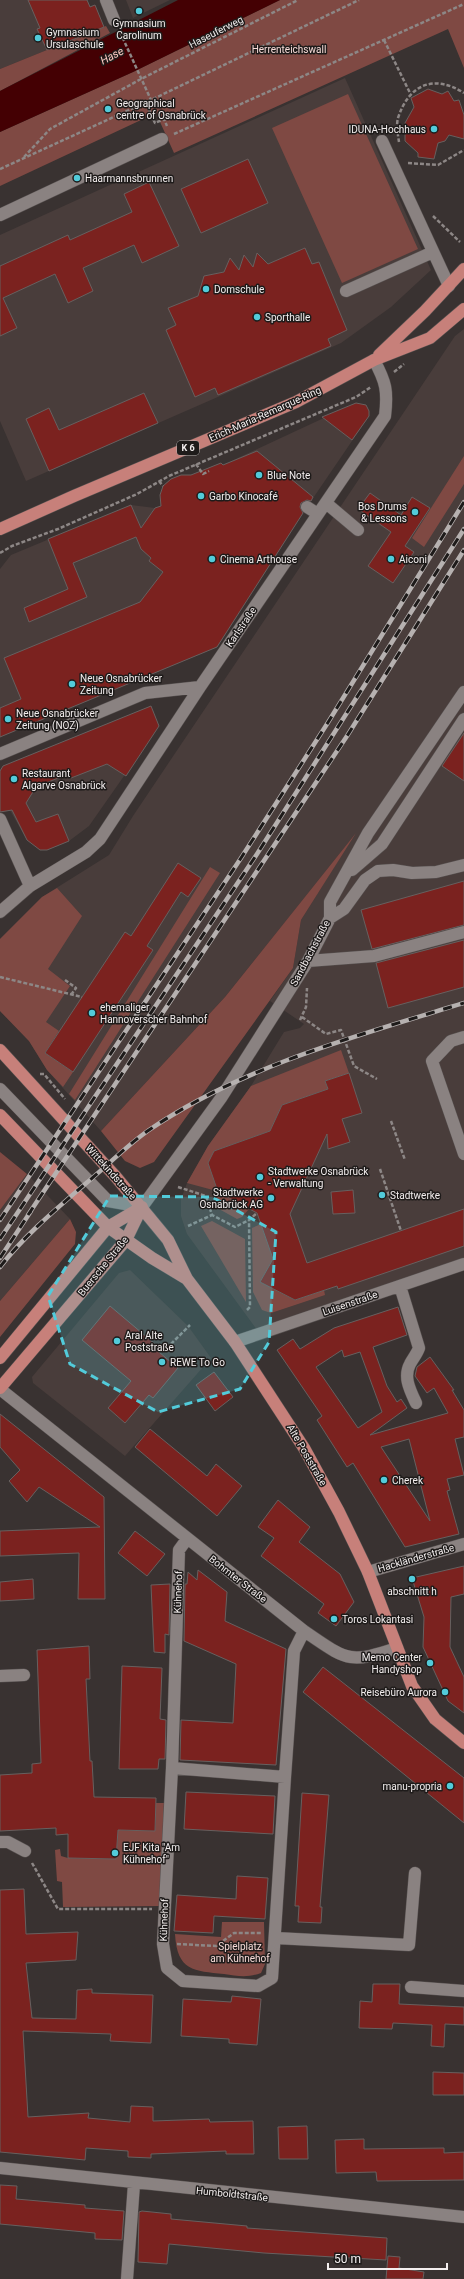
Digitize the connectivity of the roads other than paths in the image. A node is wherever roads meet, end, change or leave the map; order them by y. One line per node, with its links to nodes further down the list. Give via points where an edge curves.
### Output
1 (106, 0): 2 (street)
2 (114, 20)
3 (162, 139): 5 (street)
4 (382, 141): 6 (street)
5 (0, 215)
6 (433, 252): 8 (street); 9 (street)
7 (464, 269): 8 (main road, Erich-Maria-Remarque-Ring / K 6)
8 (449, 286): 11 (main road, Erich-Maria-Remarque-Ring / K 6)
9 (346, 291)
10 (464, 309): 11 (main road, Erich-Maria-Remarque-Ring / K 6, via 430,338)
11 (374, 360): 12 (street, Karlstraße, via 388,392 385,416); 15 (main road, Erich-Maria-Remarque-Ring / K 6, via 296,402)
12 (326, 503): 14 (street, Karlstraße); 16 (street)
13 (307, 507): 14 (street)
14 (318, 514): 17 (street, Karlstraße)
15 (0, 529)
16 (358, 530)
17 (200, 687): 20 (street, via 146,693); 24 (street, Karlstraße, via 100,839 86,852)
18 (464, 692): 23 (street, Sandbachstraße, via 368,833)
19 (464, 719): 23 (street, via 382,844)
20 (0, 754)
21 (0, 819): 24 (street)
22 (464, 865): 26 (street, via 436,872 412,874 393,870 378,871 364,880 344,909)
23 (348, 873): 26 (street, Sandbachstraße, via 330,902)
24 (30, 886): 25 (street, Karlstraße)
25 (0, 912)
26 (330, 918): 28 (street, Sandbachstraße)
27 (464, 932): 28 (street, via 374,956)
28 (308, 961): 34 (street, Sandbachstraße, via 221,1098)
29 (464, 1037): 33 (street, via 451,1041 432,1061)
30 (0, 1050): 34 (main road, Wittekindstraße)
31 (0, 1089): 34 (street, Wittekindstraße, via 108,1201)
32 (0, 1115): 35 (main road)
33 (464, 1154)
34 (142, 1207): 35 (main road, Buersche Straße); 36 (main road, Buersche Straße); 38 (main road, Alte Poststraße, via 168,1240)
35 (108, 1227): 36 (main road); 41 (main road, Buersche Straße)
36 (126, 1240): 38 (main road, Alte Poststraße); 42 (main road, Buersche Straße)
37 (464, 1264): 39 (street, Luisenstraße)
38 (187, 1279): 40 (main road, Alte Poststraße)
39 (400, 1286): 40 (street, Luisenstraße); 43 (street, via 419,1348 407,1373 408,1384)
40 (235, 1342): 46 (main road, Alte Poststraße, via 304,1448)
41 (0, 1358)
42 (0, 1389): 44 (street, Bohmter Straße)
43 (416, 1403)
44 (187, 1539): 47 (street, Bohmter Straße); 52 (street, Kühnehof, via 179,1550)
45 (464, 1544): 46 (street, Hackländerstraße)
46 (368, 1572): 48 (main road, Alte Poststraße)
47 (304, 1631): 48 (street, Bohmter Straße, via 340,1655 358,1659); 53 (street, Kühnehof, via 294,1651)
48 (397, 1648): 51 (main road, via 412,1686 435,1719)
49 (24, 1675): 50 (street)
50 (0, 1676)
51 (464, 1743)
52 (172, 1768): 53 (street); 57 (street, Kühnehof, via 163,1944 167,1968 184,1981 258,1986 272,1978)
53 (285, 1777): 57 (street, Kühnehof)
54 (0, 1842): 55 (street, via 8,1842)
55 (25, 1851)
56 (415, 1873): 57 (street, via 409,1945)
57 (276, 1936)
58 (411, 1987): 59 (street)
59 (464, 1991)
60 (0, 2168): 61 (street, Humboldtstraße)
61 (134, 2184): 62 (street, Humboldtstraße); 63 (street)
62 (464, 2217)
63 (127, 2279)

